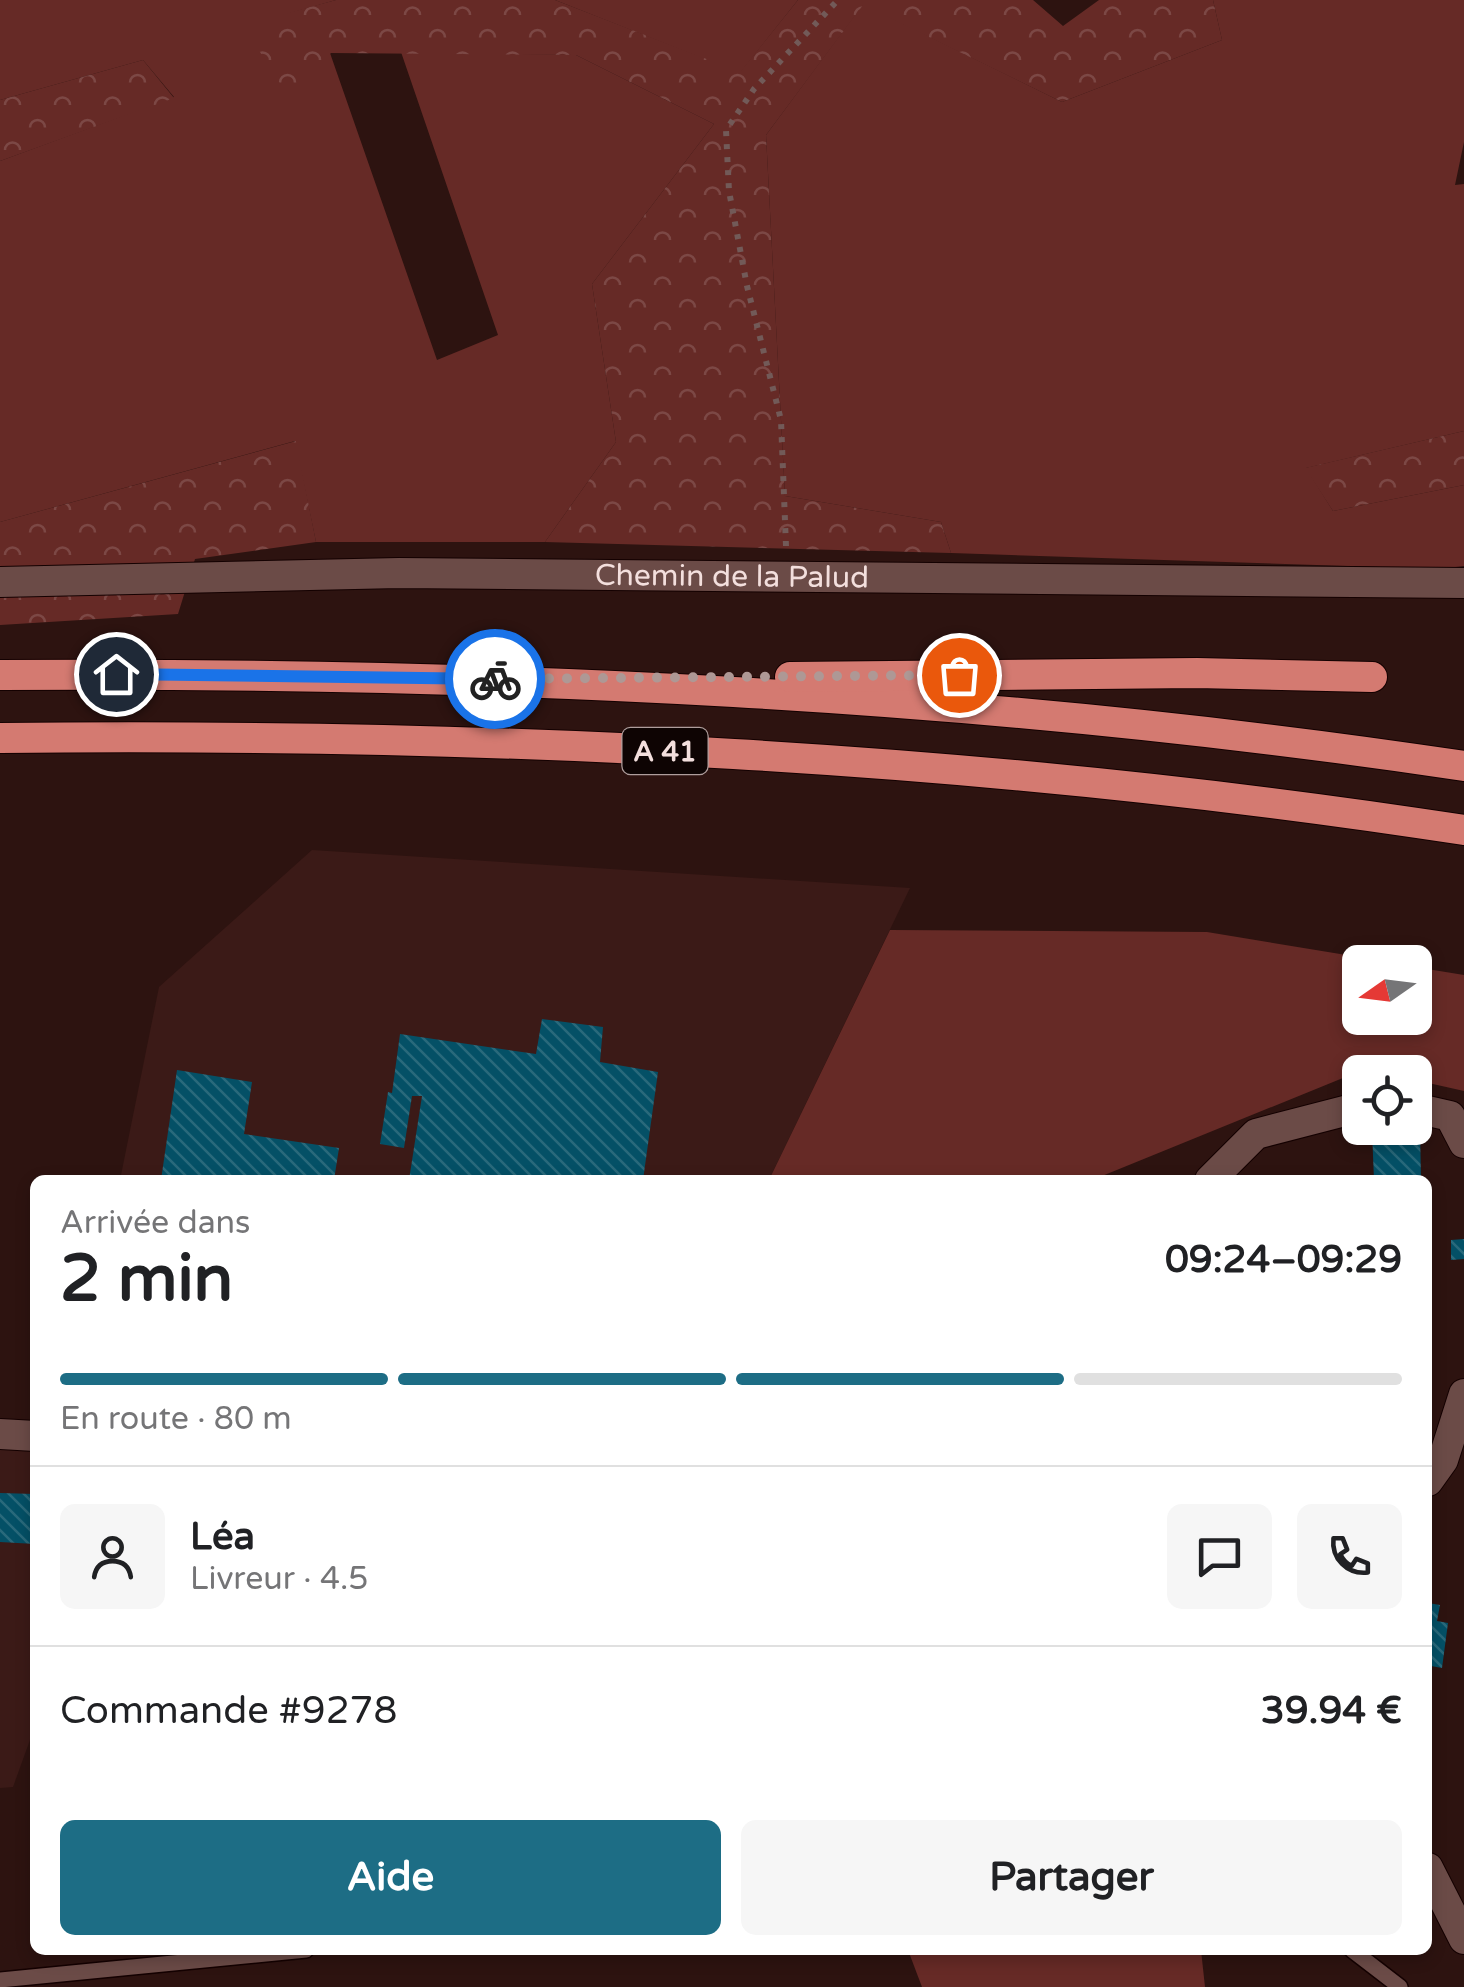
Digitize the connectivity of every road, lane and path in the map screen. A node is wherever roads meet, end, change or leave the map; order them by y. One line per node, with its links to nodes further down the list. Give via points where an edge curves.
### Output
1 (838, 0): 2 (path, via 754,88 726,130 729,192 781,420)
2 (788, 577): 3 (street, Chemin de la Palud, via 400,573); 4 (street, Chemin de la Palud)
3 (0, 582)
4 (1464, 583)
5 (0, 674): 7 (highway, A 41)
6 (1372, 677): 7 (highway)
7 (522, 680): 9 (highway, A 41, via 979,710)
8 (0, 738): 10 (highway, A 41, via 482,742 757,756 1328,809)
9 (1464, 766)
10 (1464, 830)
11 (1342, 1112): 14 (street, via 1256,1134)
12 (1432, 1112): 13 (street, via 1450,1116)
13 (1464, 1142)
14 (1215, 1175)
15 (1464, 1394): 18 (street)
16 (0, 1434): 17 (street)
17 (30, 1436)
18 (1432, 1475)
19 (1432, 1876): 20 (street)
20 (1464, 1940)
21 (255, 1955): 23 (lane)
22 (1358, 1955): 24 (lane)
23 (0, 1980)
24 (1400, 1987)

